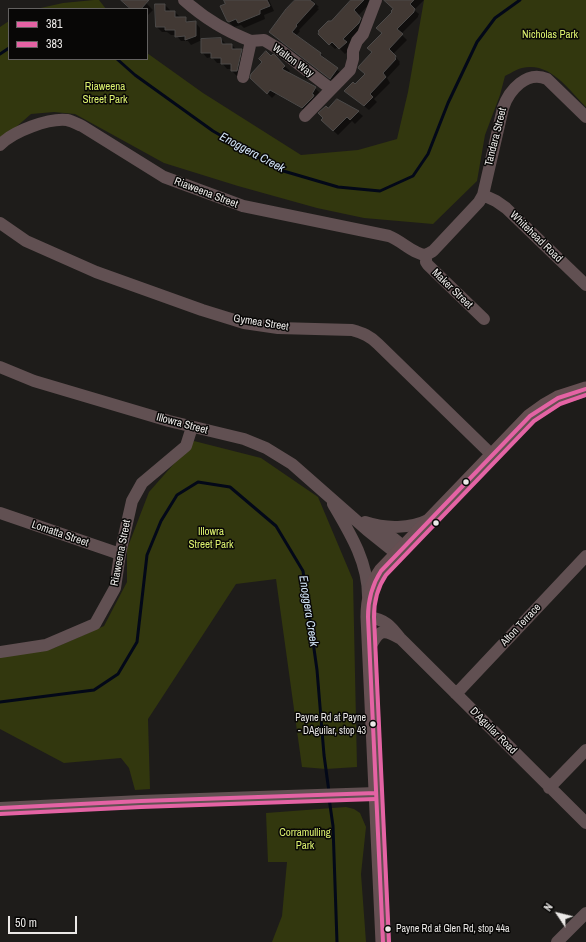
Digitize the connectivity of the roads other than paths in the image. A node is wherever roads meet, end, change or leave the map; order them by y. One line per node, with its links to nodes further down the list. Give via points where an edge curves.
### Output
1 (376, 0): 5 (street, via 363,34 353,51 350,70)
2 (191, 2): 3 (street, Walton Way, via 217,25)
3 (251, 41): 4 (street); 5 (street, Walton Way, via 264,40)
4 (243, 76)
5 (331, 89): 6 (street)
6 (305, 116)
7 (586, 117): 9 (street, Tandara Street, via 541,76 530,77 519,84 508,96 503,108)
8 (0, 145): 11 (street, Riaweena Street, via 18,132 50,120 68,120 164,177 243,206 389,236 417,253)
9 (483, 195): 11 (street, Tandara Street, via 475,208); 12 (street, Whitehead Road, via 506,208)
10 (0, 223): 17 (street, Gymea Street, via 26,241 96,272 202,310 278,328 352,330 363,333 378,344)
11 (426, 255): 13 (street, Maker Street, via 428,265)
12 (586, 285)
13 (484, 320)
14 (0, 367): 16 (street, Illowra Street, via 34,381)
15 (586, 389): 17 (main road, via 558,398 544,406 530,416)
16 (192, 427): 18 (street, Illowra Street, via 244,439 266,448 292,464); 24 (street, Riaweena Street, via 186,446 147,478 136,493 128,512)
17 (492, 455): 21 (main road)
18 (326, 494): 19 (street, Illowra Street); 26 (street, via 354,541 360,557 367,580)
19 (347, 512): 22 (street, Illowra Street); 23 (street, Illowra Street)
20 (0, 514): 24 (street, Lomatta Street)
21 (432, 518): 22 (street, via 422,524 407,526 387,527); 23 (main road)
22 (365, 522): 23 (street, Illowra Street, via 380,530)
23 (401, 551): 26 (main road, via 376,579 371,589)
24 (120, 554): 29 (street, Riaweena Street, via 116,588 95,624 46,645)
25 (586, 556): 30 (street, Alton Terrace)
26 (368, 610): 27 (street, D'Aguilar Road, via 388,623); 28 (main road)
27 (400, 638): 28 (street, D'Aguilar Road, via 389,632 382,632 377,635); 30 (street, D'Aguilar Road)
28 (369, 650): 33 (main road)
29 (0, 652)
30 (456, 694): 32 (street, D'Aguilar Road)
31 (586, 750): 32 (street)
32 (549, 788): 35 (street, D'Aguilar Road)
33 (376, 793): 34 (street); 37 (main road)
34 (0, 808)
35 (586, 823)
36 (586, 913): 38 (street)
37 (383, 942)
38 (557, 942)

